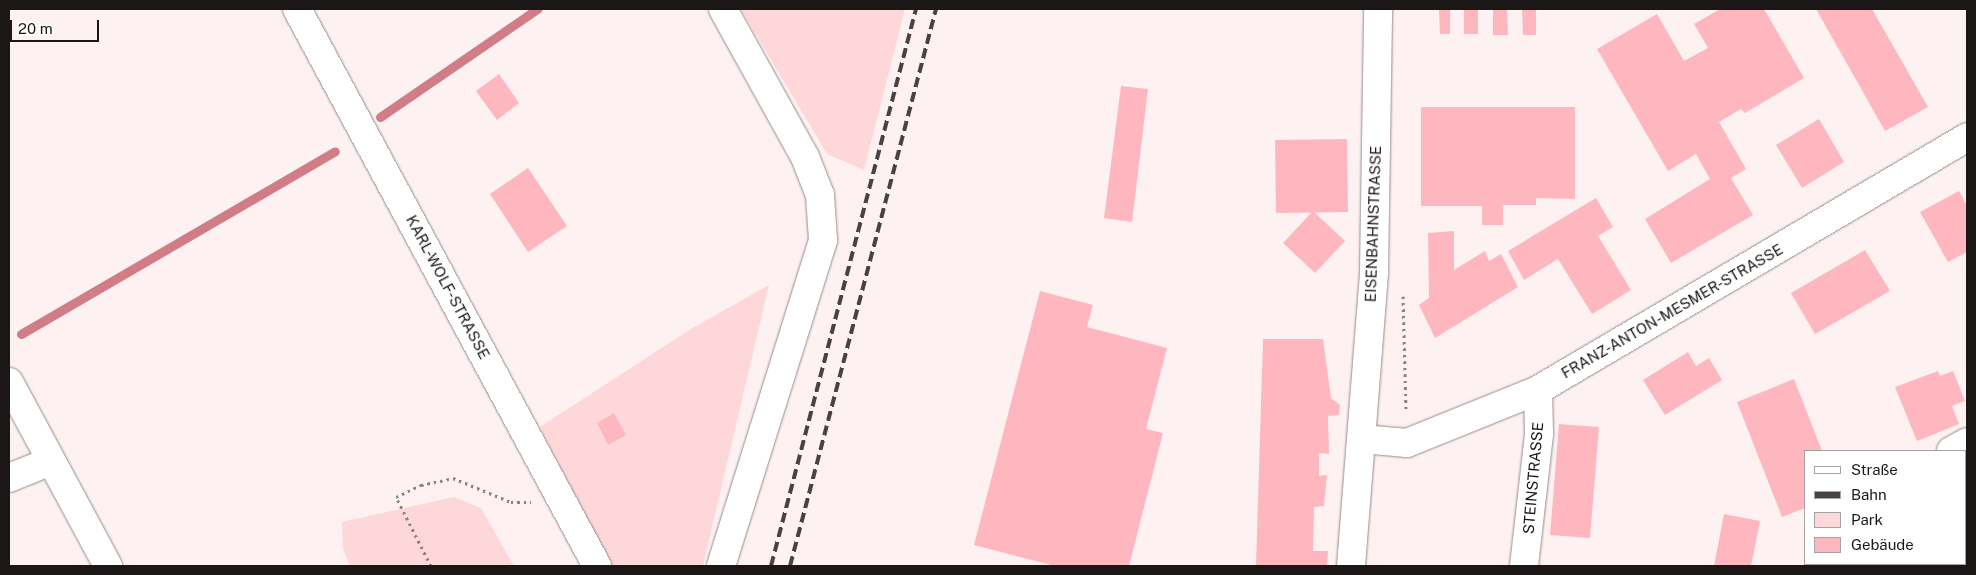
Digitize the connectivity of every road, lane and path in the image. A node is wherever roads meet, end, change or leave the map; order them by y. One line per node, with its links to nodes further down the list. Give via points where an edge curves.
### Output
1 (297, 9): 12 (street, KARL-WOLF-STRASSE)
2 (723, 9): 16 (street, via 737,53 805,156 820,195 823,240)
3 (1378, 9): 7 (street, EISENBAHNSTRASSE, via 1374,272)
4 (1967, 137): 6 (street, FRANZ-ANTON-MESMER-STRASSE)
5 (9, 382): 10 (street)
6 (1538, 390): 7 (street, FRANZ-ANTON-MESMER-STRASSE, via 1407,443); 18 (street, STEINSTRASSE, via 1539,434)
7 (1362, 439): 17 (street, EISENBAHNSTRASSE)
8 (1967, 442): 9 (street)
9 (1953, 450)
10 (51, 461): 11 (street); 13 (street)
11 (9, 478)
12 (558, 492): 14 (path, via 538,502 511,502 453,478 421,485 396,497); 15 (street, KARL-WOLF-STRASSE)
13 (108, 566)
14 (430, 566)
15 (597, 566)
16 (721, 566)
17 (1351, 566)
18 (1524, 566)

